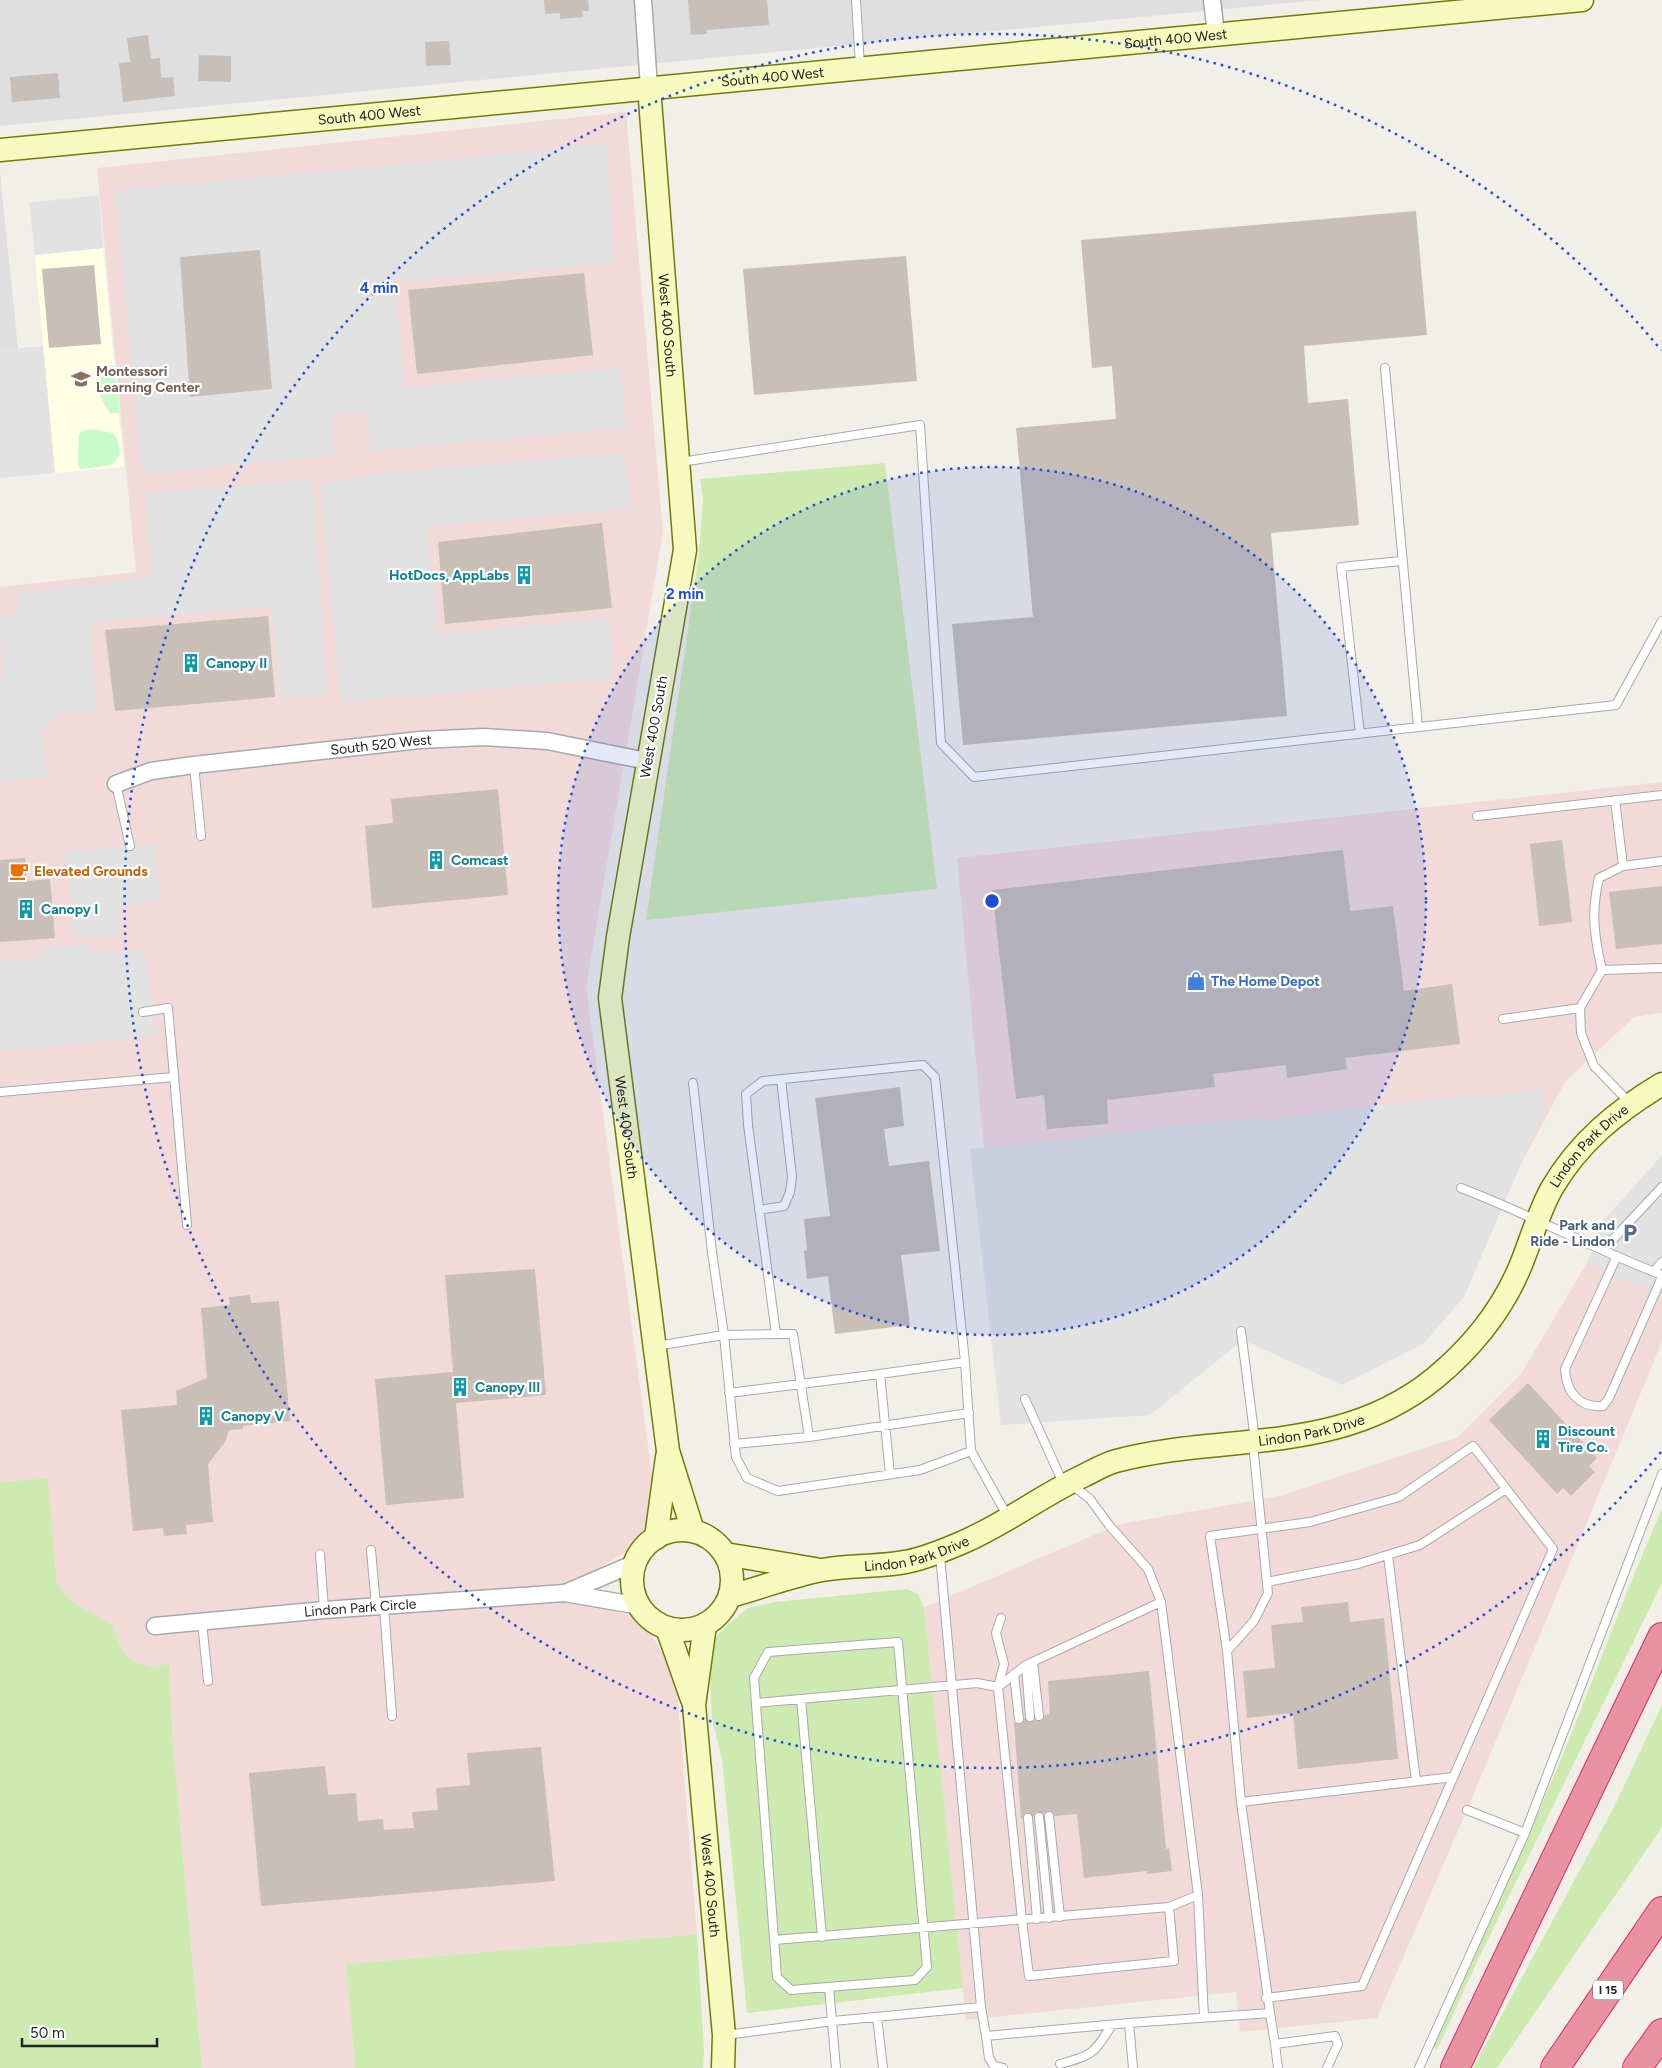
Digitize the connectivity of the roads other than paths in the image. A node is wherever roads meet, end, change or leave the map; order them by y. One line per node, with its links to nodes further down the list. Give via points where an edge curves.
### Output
1 (643, 0): 7 (street, West 400 South)
2 (856, 0): 6 (lane)
3 (1212, 0): 5 (street)
4 (1582, 0): 5 (street, South 400 West)
5 (1216, 34): 6 (street, South 400 West)
6 (860, 68): 7 (street, South 400 West)
7 (649, 87): 8 (street, South 400 West); 10 (street, West 400 South)
8 (0, 150)
9 (1385, 368): 11 (lane)
10 (678, 462): 14 (lane, via 920,425 941,742 974,777); 15 (street, West 400 South, via 685,550)
11 (1402, 561): 13 (lane); 14 (lane, via 1341,567)
12 (1662, 621): 13 (lane, via 1616,705)
13 (1418, 727): 14 (lane)
14 (1360, 734)
15 (647, 761): 16 (street, South 520 West, via 547,741 484,736); 49 (street, West 400 South, via 610,998)
16 (194, 765): 17 (street, South 520 West, via 151,771); 21 (lane)
17 (116, 784): 22 (lane)
18 (1662, 795): 19 (lane)
19 (1615, 800): 20 (lane); 24 (lane)
20 (1477, 816)
21 (200, 836)
22 (130, 846)
23 (1662, 861): 24 (lane)
24 (1623, 866): 26 (lane, via 1599,878 1593,902 1594,933)
25 (1662, 968): 26 (lane)
26 (1602, 970): 27 (lane)
27 (1580, 1008): 29 (lane); 35 (lane, via 1582,1033 1594,1066)
28 (143, 1012): 30 (lane, via 168,1008)
29 (1503, 1019)
30 (174, 1077): 34 (lane); 40 (lane)
31 (781, 1079): 38 (lane, via 792,1177 790,1192 784,1206); 38 (lane, via 763,1081 746,1094); 50 (lane, via 923,1065 935,1077)
32 (693, 1083): 48 (lane)
33 (1662, 1084): 35 (street, Lindon Park Drive)
34 (0, 1092)
35 (1630, 1103): 39 (street, Lindon Park Drive, via 1592,1136 1567,1165)
36 (1662, 1187): 41 (lane)
37 (1461, 1188): 39 (lane)
38 (759, 1210): 47 (lane)
39 (1538, 1219): 41 (lane); 58 (street, Lindon Park Drive, via 1520,1268 1493,1316 1473,1342 1432,1380 1377,1414 1344,1426)
40 (187, 1225)
41 (1602, 1250): 42 (lane)
42 (1617, 1256): 44 (lane); 45 (lane, via 1565,1369 1567,1386 1589,1406 1603,1406 1610,1398)
43 (1662, 1262): 44 (lane)
44 (1654, 1271): 45 (lane)
45 (1662, 1276)
46 (1241, 1331): 58 (lane)
47 (776, 1334): 48 (lane); 52 (lane, via 793,1334)
48 (724, 1335): 49 (lane); 53 (lane)
49 (654, 1347): 60 (street, West 400 South)
50 (965, 1362): 51 (lane); 55 (lane)
51 (880, 1374): 52 (lane); 56 (lane)
52 (801, 1383): 53 (lane); 57 (lane)
53 (729, 1393): 59 (lane)
54 (1025, 1398): 64 (lane)
55 (968, 1413): 56 (lane); 61 (lane)
56 (885, 1426): 57 (lane); 62 (lane)
57 (809, 1437): 59 (lane)
58 (1254, 1442): 64 (street, Lindon Park Drive, via 1142,1455 1111,1462); 67 (lane)
59 (734, 1444): 62 (lane, via 736,1457 747,1478 778,1491)
60 (668, 1451): 68 (street, West 400 South); 69 (street, West 400 South)
61 (971, 1451): 62 (lane, via 920,1470); 66 (lane)
62 (890, 1474)
63 (1662, 1474): 111 (lane)
64 (1066, 1484): 66 (street, Lindon Park Drive); 80 (lane, via 1090,1499 1148,1568)
65 (1506, 1489): 67 (lane, via 1473,1446 1399,1497 1310,1522); 74 (lane, via 1420,1545); 104 (lane, via 1553,1549)
66 (1008, 1517): 71 (street, Lindon Park Drive, via 963,1543)
67 (1262, 1528): 77 (lane); 90 (lane, via 1210,1536)
68 (693, 1531): 69 (street, via 675,1530); 73 (street, via 714,1540)
69 (656, 1538): 75 (street, via 643,1549)
70 (371, 1550): 81 (lane)
71 (939, 1551): 76 (street, Lindon Park Drive, via 916,1560); 94 (lane)
72 (320, 1554): 83 (lane)
73 (725, 1554): 76 (street, Lindon Park Drive); 79 (street, via 732,1579)
74 (1388, 1555): 77 (lane); 105 (lane)
75 (635, 1562): 78 (street); 82 (street, via 632,1580)
76 (822, 1570): 79 (street, Lindon Park Drive)
77 (1267, 1582): 90 (lane, via 1268,1593 1254,1621)
78 (565, 1593): 81 (street, Lindon Park Circle); 82 (street)
79 (730, 1596): 86 (street, via 719,1614)
80 (1161, 1602): 91 (lane); 112 (lane)
81 (380, 1606): 83 (street, Lindon Park Circle); 100 (lane)
82 (640, 1606): 88 (street, via 651,1619)
83 (324, 1610): 85 (street, Lindon Park Circle)
84 (1001, 1618): 95 (lane, via 996,1633 1004,1664)
85 (202, 1622): 87 (street, Lindon Park Circle); 93 (lane)
86 (705, 1625): 88 (street, via 684,1630); 99 (street, West 400 South)
87 (155, 1626)
88 (667, 1628): 99 (street, West 400 South)
89 (1662, 1637): 145 (highway)
90 (1227, 1651): 106 (lane)
91 (1029, 1663): 92 (lane); 101 (lane); 102 (lane)
92 (1014, 1674): 95 (lane); 103 (lane)
93 (208, 1681)
94 (952, 1687): 95 (lane, via 977,1683); 96 (lane); 119 (lane)
95 (998, 1687): 118 (lane)
96 (902, 1691): 97 (lane); 98 (lane, via 898,1642 768,1652 754,1678); 120 (lane)
97 (801, 1699): 98 (lane); 121 (lane)
98 (756, 1703): 122 (lane)
99 (694, 1705): 133 (street, West 400 South)
100 (392, 1716)
101 (1039, 1716)
102 (1030, 1717)
103 (1019, 1719)
104 (1454, 1777): 105 (lane); 124 (lane, via 1362,1986)
105 (1416, 1781): 106 (lane)
106 (1241, 1802): 124 (lane)
107 (1467, 1810): 111 (lane)
108 (1049, 1816): 115 (lane)
109 (1039, 1817): 117 (lane)
110 (1028, 1818): 116 (lane)
111 (1525, 1833): 144 (lane)
112 (1198, 1895): 113 (lane); 128 (lane)
113 (1169, 1908): 115 (lane); 118 (lane, via 1174,1961 1030,1976)
114 (1662, 1911): 146 (highway, I 15)
115 (1060, 1917): 117 (lane)
116 (1038, 1918): 117 (lane); 118 (lane)
117 (1049, 1918)
118 (1022, 1920): 119 (lane)
119 (974, 1924): 120 (lane); 125 (lane)
120 (924, 1928): 121 (lane); 123 (lane, via 927,1967 915,1980)
121 (822, 1936): 122 (lane)
122 (774, 1940): 123 (lane, via 777,1977 792,1990)
123 (829, 1987): 129 (lane)
124 (1266, 1998): 126 (lane)
125 (982, 2007): 127 (lane); 134 (lane)
126 (1270, 2013): 128 (lane); 135 (lane)
127 (877, 2017): 129 (lane); 139 (lane)
128 (1204, 2018): 130 (lane)
129 (833, 2021): 133 (lane); 138 (lane)
130 (1129, 2023): 131 (lane); 141 (lane)
131 (1112, 2025): 134 (lane); 136 (lane, via 1088,2056)
132 (1662, 2033): 147 (highway)
133 (724, 2035): 137 (street, West 400 South)
134 (986, 2036): 140 (lane, via 989,2058 994,2066)
135 (1275, 2044): 142 (lane); 143 (lane, via 1335,2036 1338,2044)
136 (1060, 2064)
137 (722, 2068)
138 (836, 2068)
139 (883, 2068)
140 (1003, 2068)
141 (1133, 2068)
142 (1278, 2068)
143 (1327, 2068)
144 (1419, 2068)
145 (1455, 2068)
146 (1555, 2068)
147 (1637, 2068)

